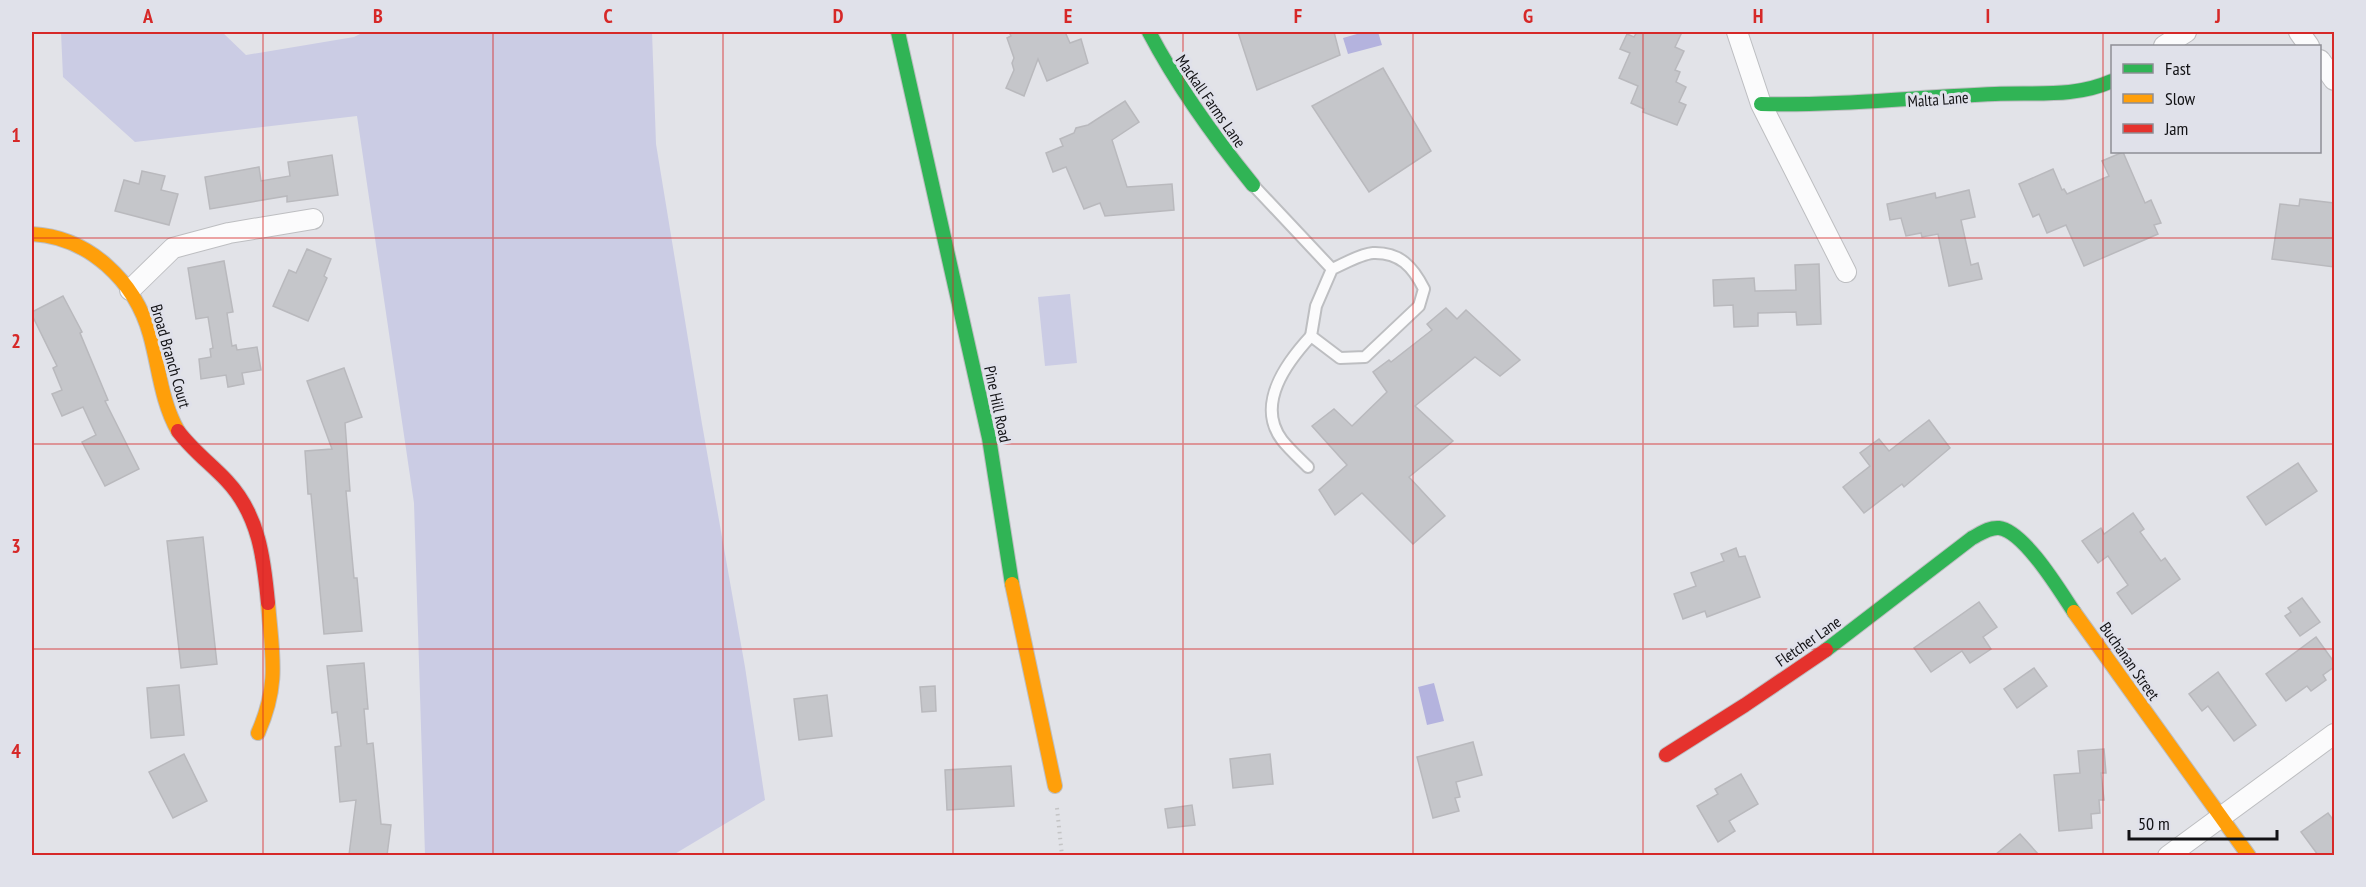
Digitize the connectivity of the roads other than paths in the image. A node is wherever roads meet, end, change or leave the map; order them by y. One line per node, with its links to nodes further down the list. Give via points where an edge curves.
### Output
1 (898, 32): 24 (street, Pine Hill Road, via 989,438 1010,576)
2 (1149, 32): 12 (street, Mackall Farms Lane, via 1164,63 1218,143)
3 (1737, 32): 11 (street)
4 (2186, 32): 6 (street)
5 (2299, 32): 7 (street)
6 (2166, 45)
7 (2309, 45)
8 (2321, 63): 9 (street)
9 (2334, 80)
10 (2111, 81): 11 (street, Malta Lane, via 2086,92 1813,106)
11 (1761, 104): 16 (street)
12 (1253, 185): 15 (lane)
13 (313, 219): 17 (street, via 229,233 173,248)
14 (32, 234): 17 (street, Broad Branch Court, via 66,241 90,253)
15 (1332, 269): 18 (lane, via 1316,306); 18 (lane, via 1372,253 1398,258 1414,269 1424,289 1419,306 1365,357 1340,358)
16 (1846, 272)
17 (130, 290): 21 (street, Broad Branch Court, via 143,311 163,401 173,422 191,448 243,501 262,547 274,669 268,710)
18 (1311, 336): 19 (lane, via 1291,357 1275,388 1272,408 1281,438)
19 (1308, 467)
20 (1964, 545): 23 (street, Fletcher Lane, via 1864,622); 25 (street, Buchanan Street, via 1998,527 2018,539)
21 (258, 733)
22 (2334, 734): 25 (street)
23 (1666, 755)
24 (1054, 783)
25 (2221, 818): 26 (street); 27 (street, Buchanan Street)
26 (2168, 855)
27 (2249, 855)

